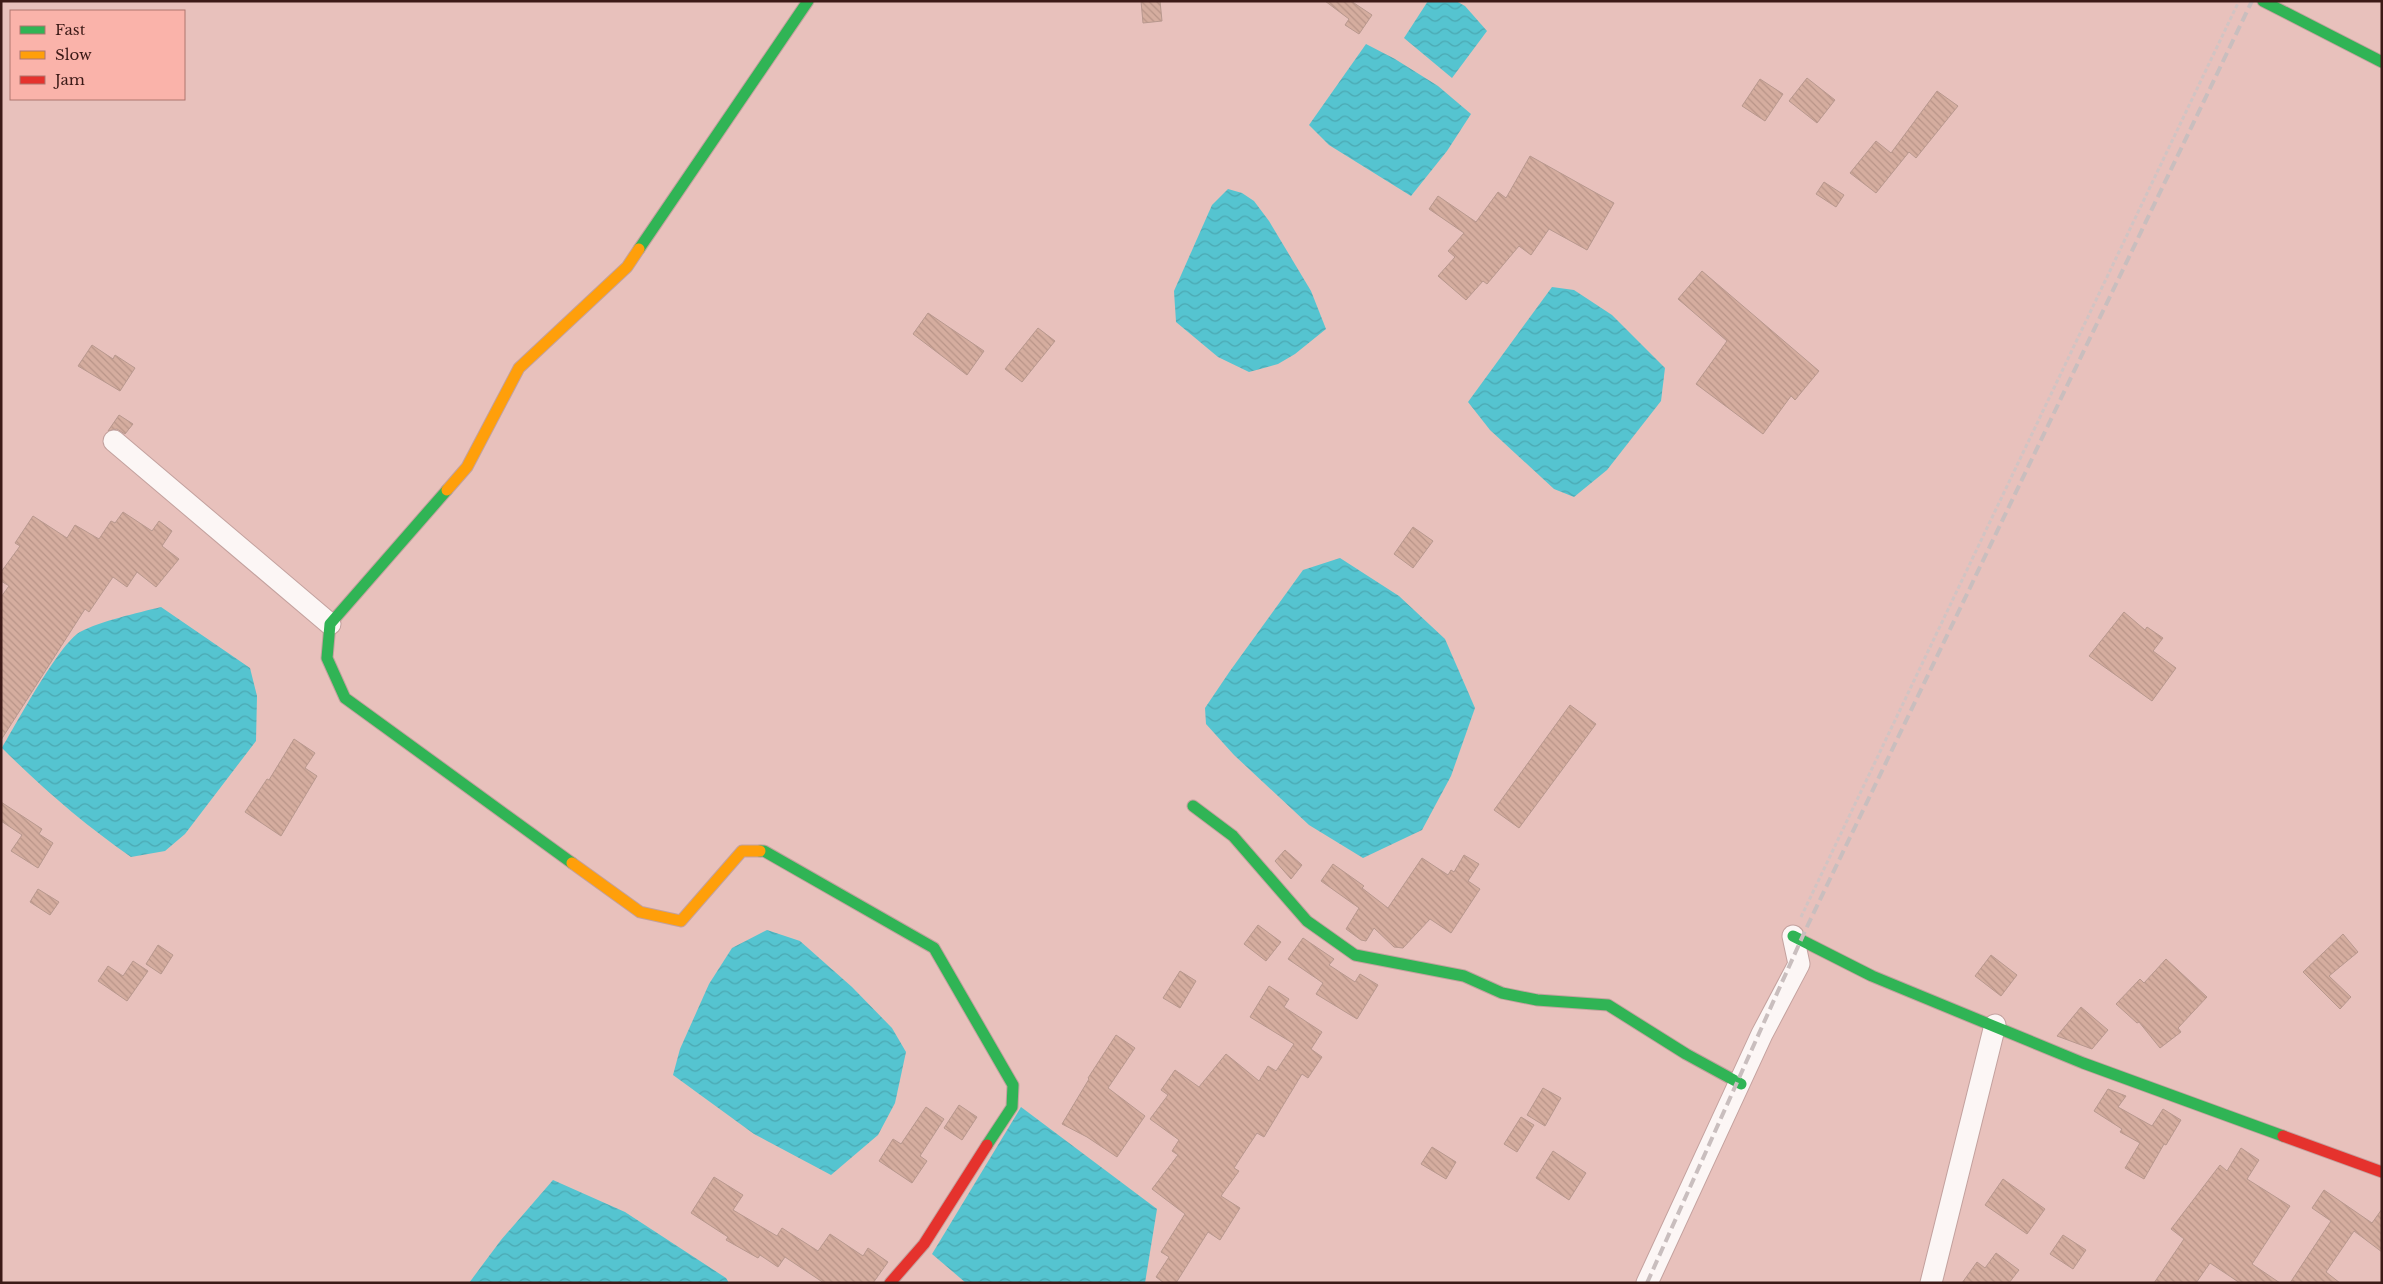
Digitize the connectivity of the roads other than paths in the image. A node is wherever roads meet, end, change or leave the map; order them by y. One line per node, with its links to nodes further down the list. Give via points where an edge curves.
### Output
1 (808, 1): 5 (street, via 627,267 519,368 467,467)
2 (2263, 1): 3 (street)
3 (2382, 62)
4 (114, 441): 5 (street)
5 (330, 624): 11 (street, via 327,658 345,698 640,912 681,921 742,851 764,851 934,948 1013,1085 1012,1108 924,1244)
6 (1192, 806): 9 (street, via 1233,836 1307,921 1354,955 1464,976 1502,993 1537,1000 1608,1005)
7 (1792, 936): 8 (street, via 1872,976); 9 (street, via 1799,964 1762,1034)
8 (1994, 1025): 10 (street, via 2083,1063); 13 (street)
9 (1741, 1084): 12 (street)
10 (2382, 1172)
11 (890, 1283)
12 (1647, 1283)
13 (1931, 1283)

